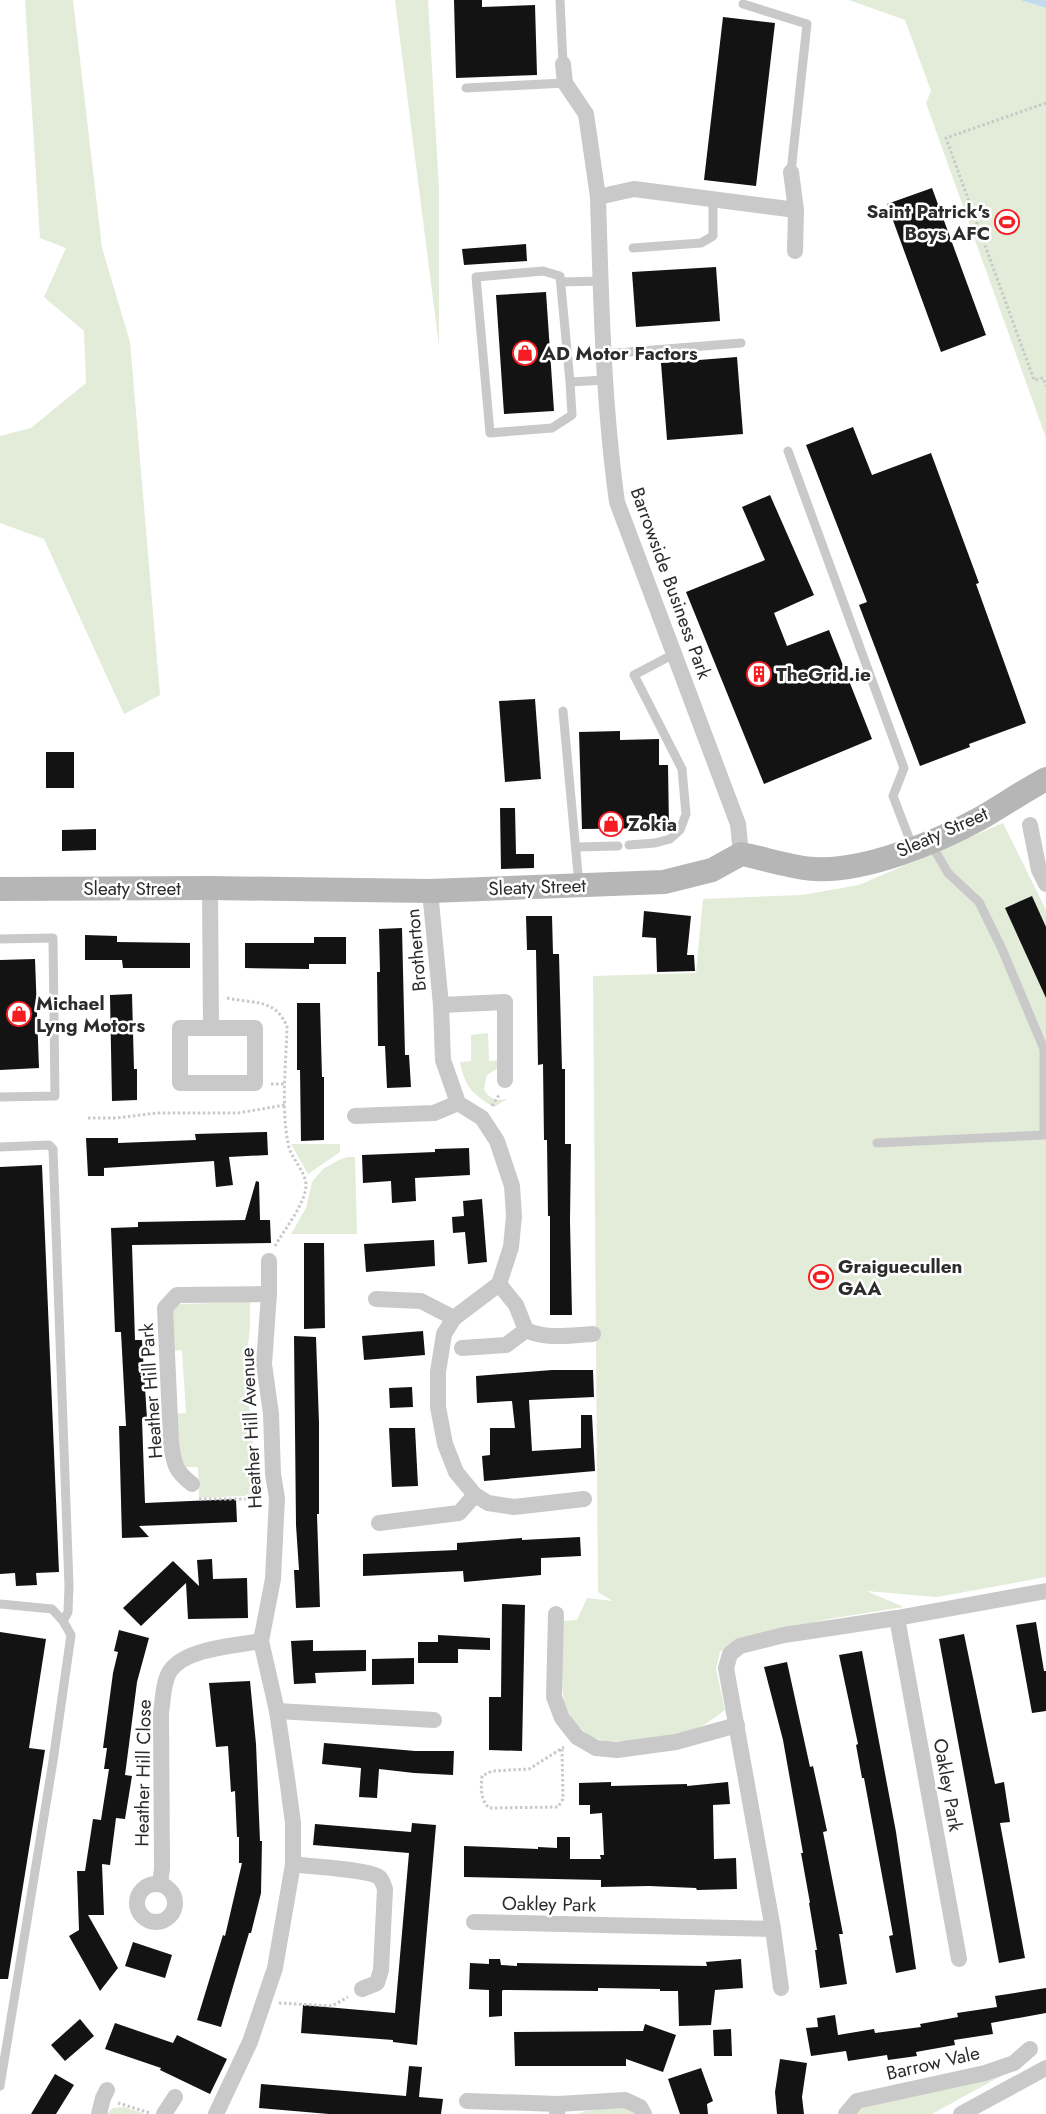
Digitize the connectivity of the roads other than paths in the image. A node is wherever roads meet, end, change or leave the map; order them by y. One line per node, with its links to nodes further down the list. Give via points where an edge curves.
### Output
1 (560, 0): 3 (lane)
2 (743, 4): 6 (lane, via 807,24)
3 (563, 64): 4 (street, Barrowside Business Park)
4 (565, 83): 5 (lane); 7 (street, Barrowside Business Park, via 586,114)
5 (466, 88)
6 (791, 172): 9 (street)
7 (598, 197): 8 (street, via 634,189); 12 (street, Barrowside Business Park)
8 (713, 199): 9 (street); 10 (lane, via 713,236 701,244)
9 (796, 210): 11 (street)
10 (633, 248)
11 (795, 251)
12 (601, 281): 13 (lane); 15 (street, Barrowside Business Park)
13 (561, 282): 17 (lane); 17 (lane, via 560,276 543,271 476,277 490,433 552,428 572,415)
14 (740, 343): 15 (lane)
15 (604, 354): 16 (street, Barrowside Business Park)
16 (605, 380): 17 (lane); 19 (street, Barrowside Business Park, via 617,502)
17 (570, 382)
18 (788, 451): 24 (lane, via 904,768 893,796)
19 (674, 654): 23 (lane, via 634,675 682,769 686,814 680,830 670,839); 27 (street, Barrowside Business Park, via 738,824)
20 (564, 711): 26 (lane)
21 (1046, 779): 24 (street, Sleaty Street, via 980,819)
22 (1030, 825): 28 (street, via 1039,870)
23 (629, 845)
24 (922, 845): 27 (street, Sleaty Street, via 861,865 834,869 813,869); 40 (lane, via 979,902 1044,1049 1044,1135)
25 (618, 846): 26 (lane)
26 (576, 847): 29 (lane)
27 (740, 854): 29 (street, Sleaty Street, via 712,870 664,882)
28 (1046, 884)
29 (579, 885): 32 (street, Sleaty Street)
30 (210, 888): 31 (street, Sleaty Street); 32 (street, Sleaty Street); 35 (street)
31 (0, 889)
32 (430, 892): 34 (street, Brotherton)
33 (0, 939): 37 (lane, via 52,938 55,1096)
34 (441, 1005): 36 (street, Brotherton, via 505,1002); 38 (street, Brotherton, via 443,1060)
35 (211, 1028): 35 (street, via 255,1028 255,1084 180,1084 180,1028)
36 (505, 1080)
37 (0, 1097)
38 (458, 1103): 39 (street, via 434,1113); 43 (street, via 482,1118 498,1141 512,1186 511,1247)
39 (355, 1116)
40 (877, 1143)
41 (0, 1147): 58 (lane, via 49,1145 53,1149 69,1586 68,1612)
42 (269, 1261): 44 (street, Heather Hill Avenue)
43 (499, 1284): 46 (street); 47 (street, via 516,1305)
44 (269, 1294): 50 (street, Heather Hill Park, via 177,1295 165,1308 170,1444 174,1465); 59 (street, Heather Hill Avenue, via 264,1364 277,1498 273,1579)
45 (376, 1300): 46 (street, via 421,1301)
46 (454, 1318): 51 (street, via 444,1334 438,1372 438,1407 444,1444 456,1472)
47 (526, 1330): 48 (street, via 549,1336); 49 (street, via 506,1345)
48 (593, 1334)
49 (462, 1348)
50 (192, 1484)
51 (475, 1495): 52 (street, via 488,1503 514,1507); 53 (street, via 459,1513)
52 (584, 1499)
53 (379, 1523)
54 (1046, 1591): 57 (street)
55 (0, 1604): 58 (lane, via 52,1609)
56 (556, 1614): 62 (street, via 554,1698 562,1718 577,1737 596,1748 617,1750 676,1742)
57 (897, 1618): 62 (street, via 784,1635 740,1646 730,1654 726,1668); 67 (street, Oakley Park)
58 (63, 1621): 72 (lane, via 71,1635)
59 (261, 1641): 60 (street, Heather Hill Avenue); 64 (street, Heather Hill Close, via 193,1654 170,1672 161,1713)
60 (277, 1711): 61 (street); 63 (street, Heather Hill Avenue, via 293,1823)
61 (434, 1720)
62 (737, 1725): 66 (street)
63 (293, 1864): 69 (street, via 376,1875 382,1879 385,1889 381,1970 377,1983); 79 (street, Heather Hill Avenue, via 275,1968 250,2042)
64 (160, 1884)
65 (474, 1922): 66 (street, Oakley Park)
66 (773, 1929): 68 (street)
67 (959, 1959)
68 (781, 1988)
69 (362, 1989)
70 (1030, 2048): 81 (street, Barrow Vale, via 1014,2062 985,2073 857,2101)
71 (1046, 2068): 82 (street)
72 (0, 2086)
73 (105, 2094): 77 (street)
74 (175, 2097): 78 (street)
75 (467, 2102): 76 (street)
76 (558, 2109): 80 (street, via 625,2100 640,2107)
77 (99, 2114)
78 (164, 2114)
79 (216, 2114)
80 (644, 2114)
81 (846, 2114)
82 (960, 2114)

